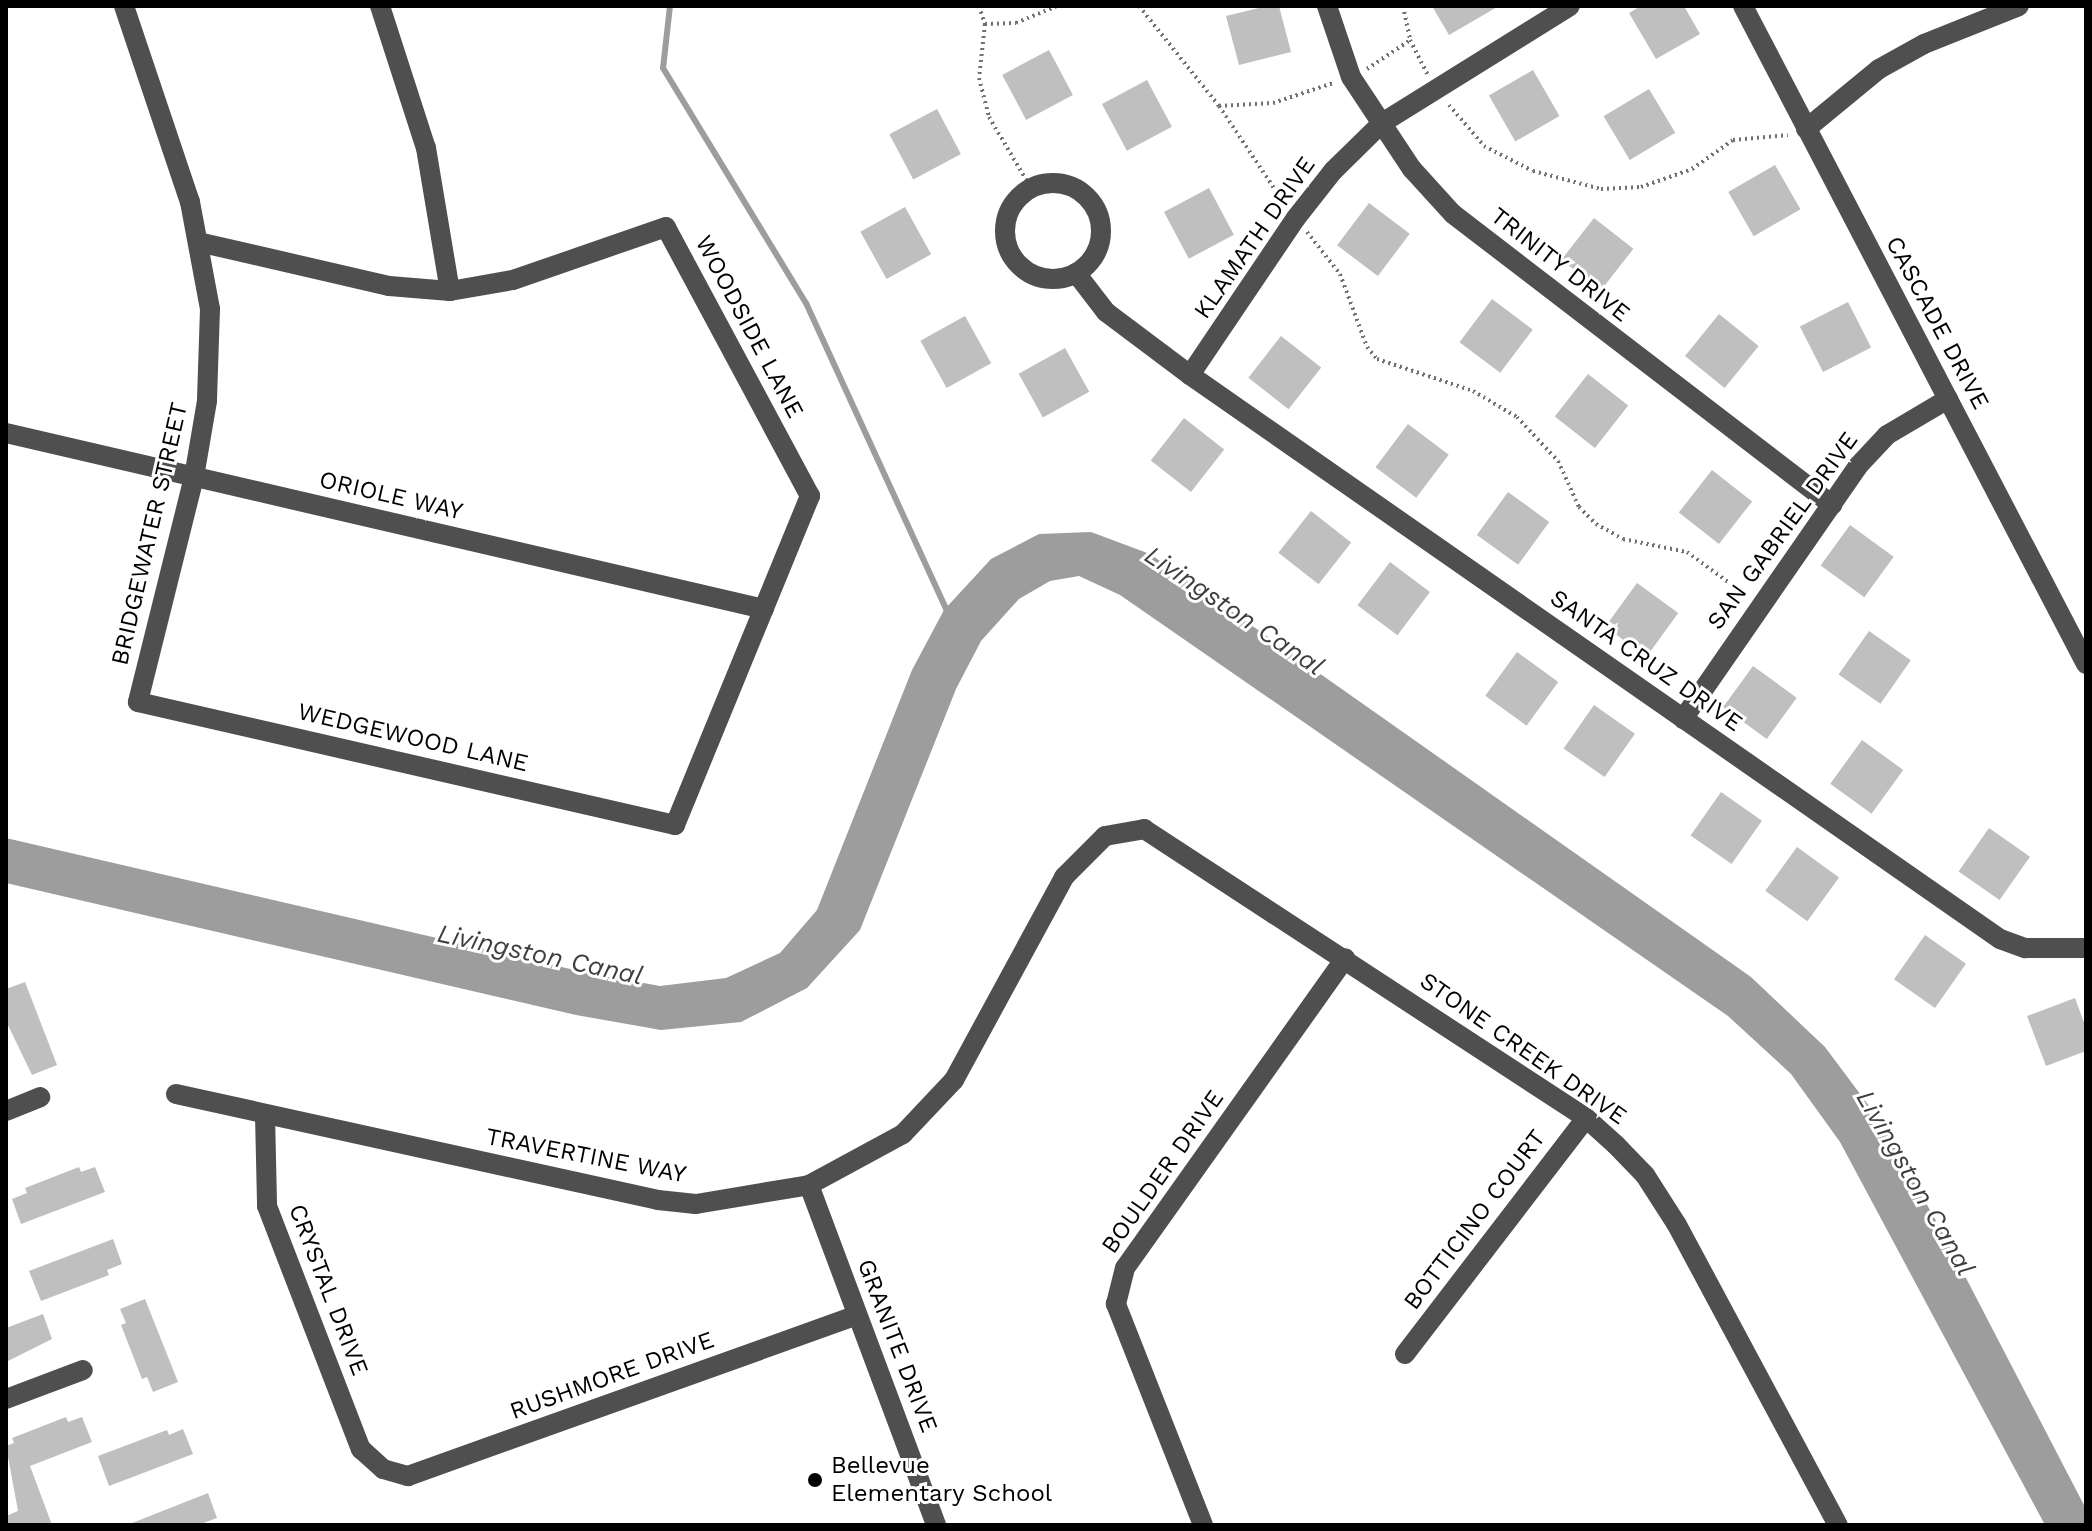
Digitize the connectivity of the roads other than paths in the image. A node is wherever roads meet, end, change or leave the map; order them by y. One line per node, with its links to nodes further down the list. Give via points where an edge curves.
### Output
1 (124, 6): 9 (street, BRIDGEWATER STREET)
2 (380, 6): 11 (street, via 426,148)
3 (1327, 6): 7 (street, TRINITY DRIVE, via 1351,77)
4 (1570, 6): 7 (street, KLAMATH DRIVE)
5 (1743, 6): 8 (street, CASCADE DRIVE)
6 (2019, 6): 8 (street, via 1924,44 1879,69)
7 (1382, 123): 12 (street, KLAMATH DRIVE, via 1333,171 1296,218); 16 (street, TRINITY DRIVE, via 1453,214)
8 (1806, 129): 13 (street, CASCADE DRIVE)
9 (199, 242): 11 (street, WOODSIDE LANE, via 389,286); 15 (street, BRIDGEWATER STREET, via 210,309 211,359)
10 (1076, 273): 10 (street, via 1100,243 1098,214 1076,188 1060,183 1031,188 1008,215 1007,244 1014,260 1041,277); 12 (street, SANTA CRUZ DRIVE, via 1106,312)
11 (450, 291): 17 (street, WOODSIDE LANE, via 513,280 666,227 810,496)
12 (1190, 375): 20 (street, SANTA CRUZ DRIVE)
13 (1948, 399): 16 (street, SAN GABRIEL DRIVE, via 1887,435); 18 (street, CASCADE DRIVE)
14 (6, 433): 15 (street, ORIOLE WAY)
15 (194, 477): 17 (street, ORIOLE WAY); 19 (street, BRIDGEWATER STREET)
16 (1832, 505): 20 (street, SAN GABRIEL DRIVE, via 1758,604)
17 (764, 609): 19 (street, WEDGEWOOD LANE, via 675,825)
18 (2086, 664)
19 (138, 702)
20 (1683, 719): 22 (street, SANTA CRUZ DRIVE, via 2000,939 2025,948)
21 (1105, 836): 23 (street, STONE CREEK DRIVE, via 1144,829); 29 (street, TRAVERTINE WAY, via 1064,877 954,1080 903,1134)
22 (2086, 948)
23 (1345, 958): 28 (street, STONE CREEK DRIVE); 36 (street, BOULDER DRIVE, via 1125,1268 1116,1304)
24 (176, 1094): 27 (street, TRAVERTINE WAY)
25 (40, 1097): 26 (street)
26 (6, 1111)
27 (265, 1115): 29 (street, TRAVERTINE WAY, via 658,1200 696,1204); 34 (street, CRYSTAL DRIVE, via 267,1206 361,1449)
28 (1586, 1118): 31 (street, BOTTICINO COURT); 37 (street, STONE CREEK DRIVE, via 1645,1175 1662,1199)
29 (809, 1185): 30 (street, GRANITE DRIVE)
30 (857, 1315): 34 (street, RUSHMORE DRIVE, via 408,1476); 35 (street, GRANITE DRIVE)
31 (1405, 1354)
32 (83, 1370): 33 (street)
33 (6, 1399)
34 (383, 1469)
35 (936, 1525)
36 (1203, 1525)
37 (1838, 1525)

